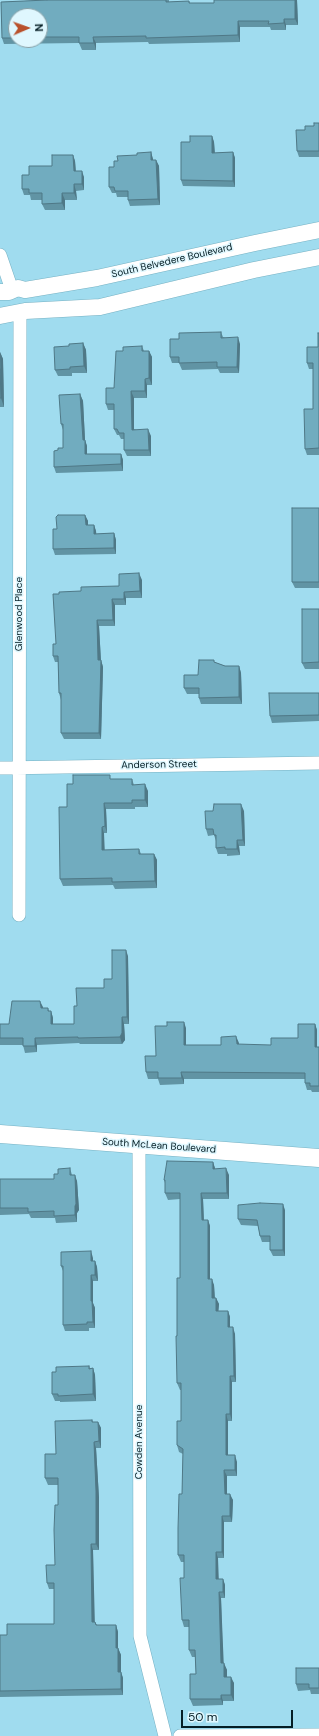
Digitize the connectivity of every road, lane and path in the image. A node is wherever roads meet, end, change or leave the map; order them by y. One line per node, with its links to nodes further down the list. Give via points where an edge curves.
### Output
1 (319, 230): 4 (street, South Belvedere Boulevard, via 97,278)
2 (0, 255): 4 (street)
3 (319, 257): 5 (street, via 100,307)
4 (11, 291): 5 (street, via 6,302 9,309); 5 (street, via 28,293 30,304)
5 (20, 312): 6 (street); 9 (street, Glenwood Place)
6 (0, 316)
7 (319, 763): 9 (street, Anderson Street)
8 (0, 768): 9 (street, Anderson Street)
9 (18, 768): 10 (street, Glenwood Place)
10 (19, 915)
11 (0, 1134): 12 (main road, South McLean Boulevard)
12 (139, 1145): 13 (main road, South McLean Boulevard); 15 (street, Cowden Avenue, via 140,1636)
13 (319, 1158)
14 (319, 1735): 16 (street)
15 (165, 1736)
16 (180, 1736)

